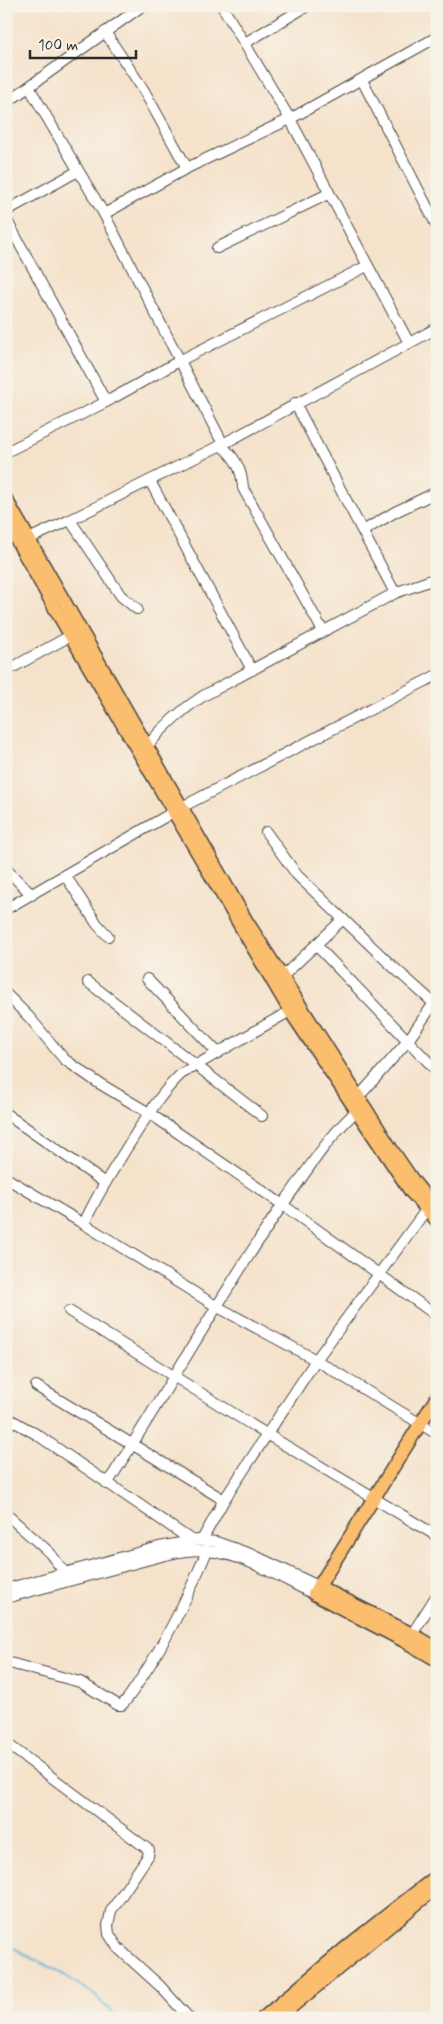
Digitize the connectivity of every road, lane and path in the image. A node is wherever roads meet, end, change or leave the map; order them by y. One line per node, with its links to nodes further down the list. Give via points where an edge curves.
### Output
1 (142, 6): 4 (street)
2 (222, 6): 6 (street)
3 (308, 6): 6 (street)
4 (105, 32): 8 (street); 11 (street, via 143,89)
5 (436, 38): 7 (street)
6 (245, 43): 10 (street)
7 (362, 80): 10 (street); 17 (street)
8 (29, 87): 9 (street); 12 (street)
9 (6, 103)
10 (290, 120): 11 (street); 13 (street)
11 (186, 168): 15 (street)
12 (78, 171): 14 (street); 15 (street)
13 (328, 194): 18 (street); 19 (street)
14 (6, 211)
15 (104, 214): 22 (street)
16 (6, 219): 23 (street)
17 (437, 226)
18 (217, 248)
19 (367, 266): 21 (street); 22 (street)
20 (437, 328): 21 (street)
21 (409, 343): 24 (street)
22 (181, 360): 23 (street); 25 (street)
23 (106, 402): 26 (street)
24 (295, 403): 25 (street); 32 (street)
25 (222, 444): 27 (street); 37 (street, via 234,457 243,488)
26 (6, 452)
27 (150, 481): 30 (street); 39 (street)
28 (437, 492): 32 (street)
29 (6, 499): 33 (main road)
30 (70, 520): 33 (street); 36 (street, via 121,596)
31 (6, 521): 33 (main road)
32 (363, 531): 35 (street)
33 (24, 541): 38 (main road); 42 (main road)
34 (437, 578): 35 (street)
35 (395, 593): 37 (street)
36 (136, 608)
37 (323, 631): 39 (street)
38 (70, 636): 40 (street); 43 (main road)
39 (252, 670): 42 (street, via 190,704)
40 (6, 671)
41 (437, 674): 43 (street)
42 (148, 745): 43 (main road)
43 (178, 809): 46 (street); 52 (main road); 57 (main road)
44 (266, 832): 49 (street, via 297,875)
45 (6, 869): 47 (street)
46 (65, 875): 47 (street); 50 (street)
47 (32, 894): 48 (street)
48 (6, 909)
49 (343, 919): 51 (street); 56 (street)
50 (108, 936)
51 (316, 945): 52 (street); 58 (street)
52 (282, 977): 62 (main road)
53 (147, 979): 59 (street)
54 (88, 982): 60 (street)
55 (6, 994): 63 (street, via 64,1059)
56 (436, 1005): 58 (street)
57 (290, 1011): 59 (street); 62 (main road)
58 (407, 1042): 61 (street); 62 (street)
59 (218, 1053): 60 (street)
60 (197, 1066): 63 (street, via 170,1085); 65 (street)
61 (437, 1071)
62 (357, 1104): 68 (street); 69 (main road, via 411,1192)
63 (149, 1113): 67 (street); 68 (street)
64 (6, 1114): 67 (street)
65 (262, 1116)
66 (6, 1178): 71 (street)
67 (105, 1184): 71 (street)
68 (283, 1206): 72 (street); 73 (street)
69 (433, 1206): 70 (main road); 72 (street)
70 (437, 1221)
71 (84, 1224): 73 (street)
72 (379, 1274): 75 (street); 76 (street)
73 (216, 1306): 76 (street); 77 (street)
74 (69, 1312): 77 (street)
75 (437, 1316)
76 (316, 1360): 81 (street); 83 (street)
77 (174, 1378): 83 (street); 84 (street)
78 (36, 1386): 84 (street)
79 (437, 1396): 81 (main road)
80 (6, 1417): 85 (street)
81 (419, 1424): 82 (street); 86 (main road)
82 (437, 1434)
83 (268, 1435): 86 (street); 87 (street)
84 (133, 1444): 85 (street); 87 (street)
85 (107, 1484): 90 (street)
86 (374, 1498): 89 (street); 94 (main road)
87 (224, 1500): 91 (street)
88 (6, 1514): 93 (street, via 49,1552)
89 (437, 1536)
90 (191, 1540): 91 (street); 93 (street)
91 (202, 1540): 94 (street, via 253,1555)
92 (207, 1551): 94 (street, via 227,1555); 97 (street, via 165,1555); 101 (street, via 172,1625 145,1673 122,1704 118,1705 80,1682)
93 (65, 1573): 95 (street)
94 (318, 1588): 98 (main road)
95 (6, 1589)
96 (437, 1596): 98 (street)
97 (6, 1598)
98 (409, 1638): 99 (main road); 100 (main road)
99 (437, 1648)
100 (437, 1660)
101 (6, 1662)
102 (6, 1743): 105 (street, via 149,1850 111,1912 109,1934 118,1948)
103 (437, 1876): 106 (main road)
104 (437, 1888): 107 (main road)
105 (189, 2018)
106 (263, 2018)
107 (278, 2018)

